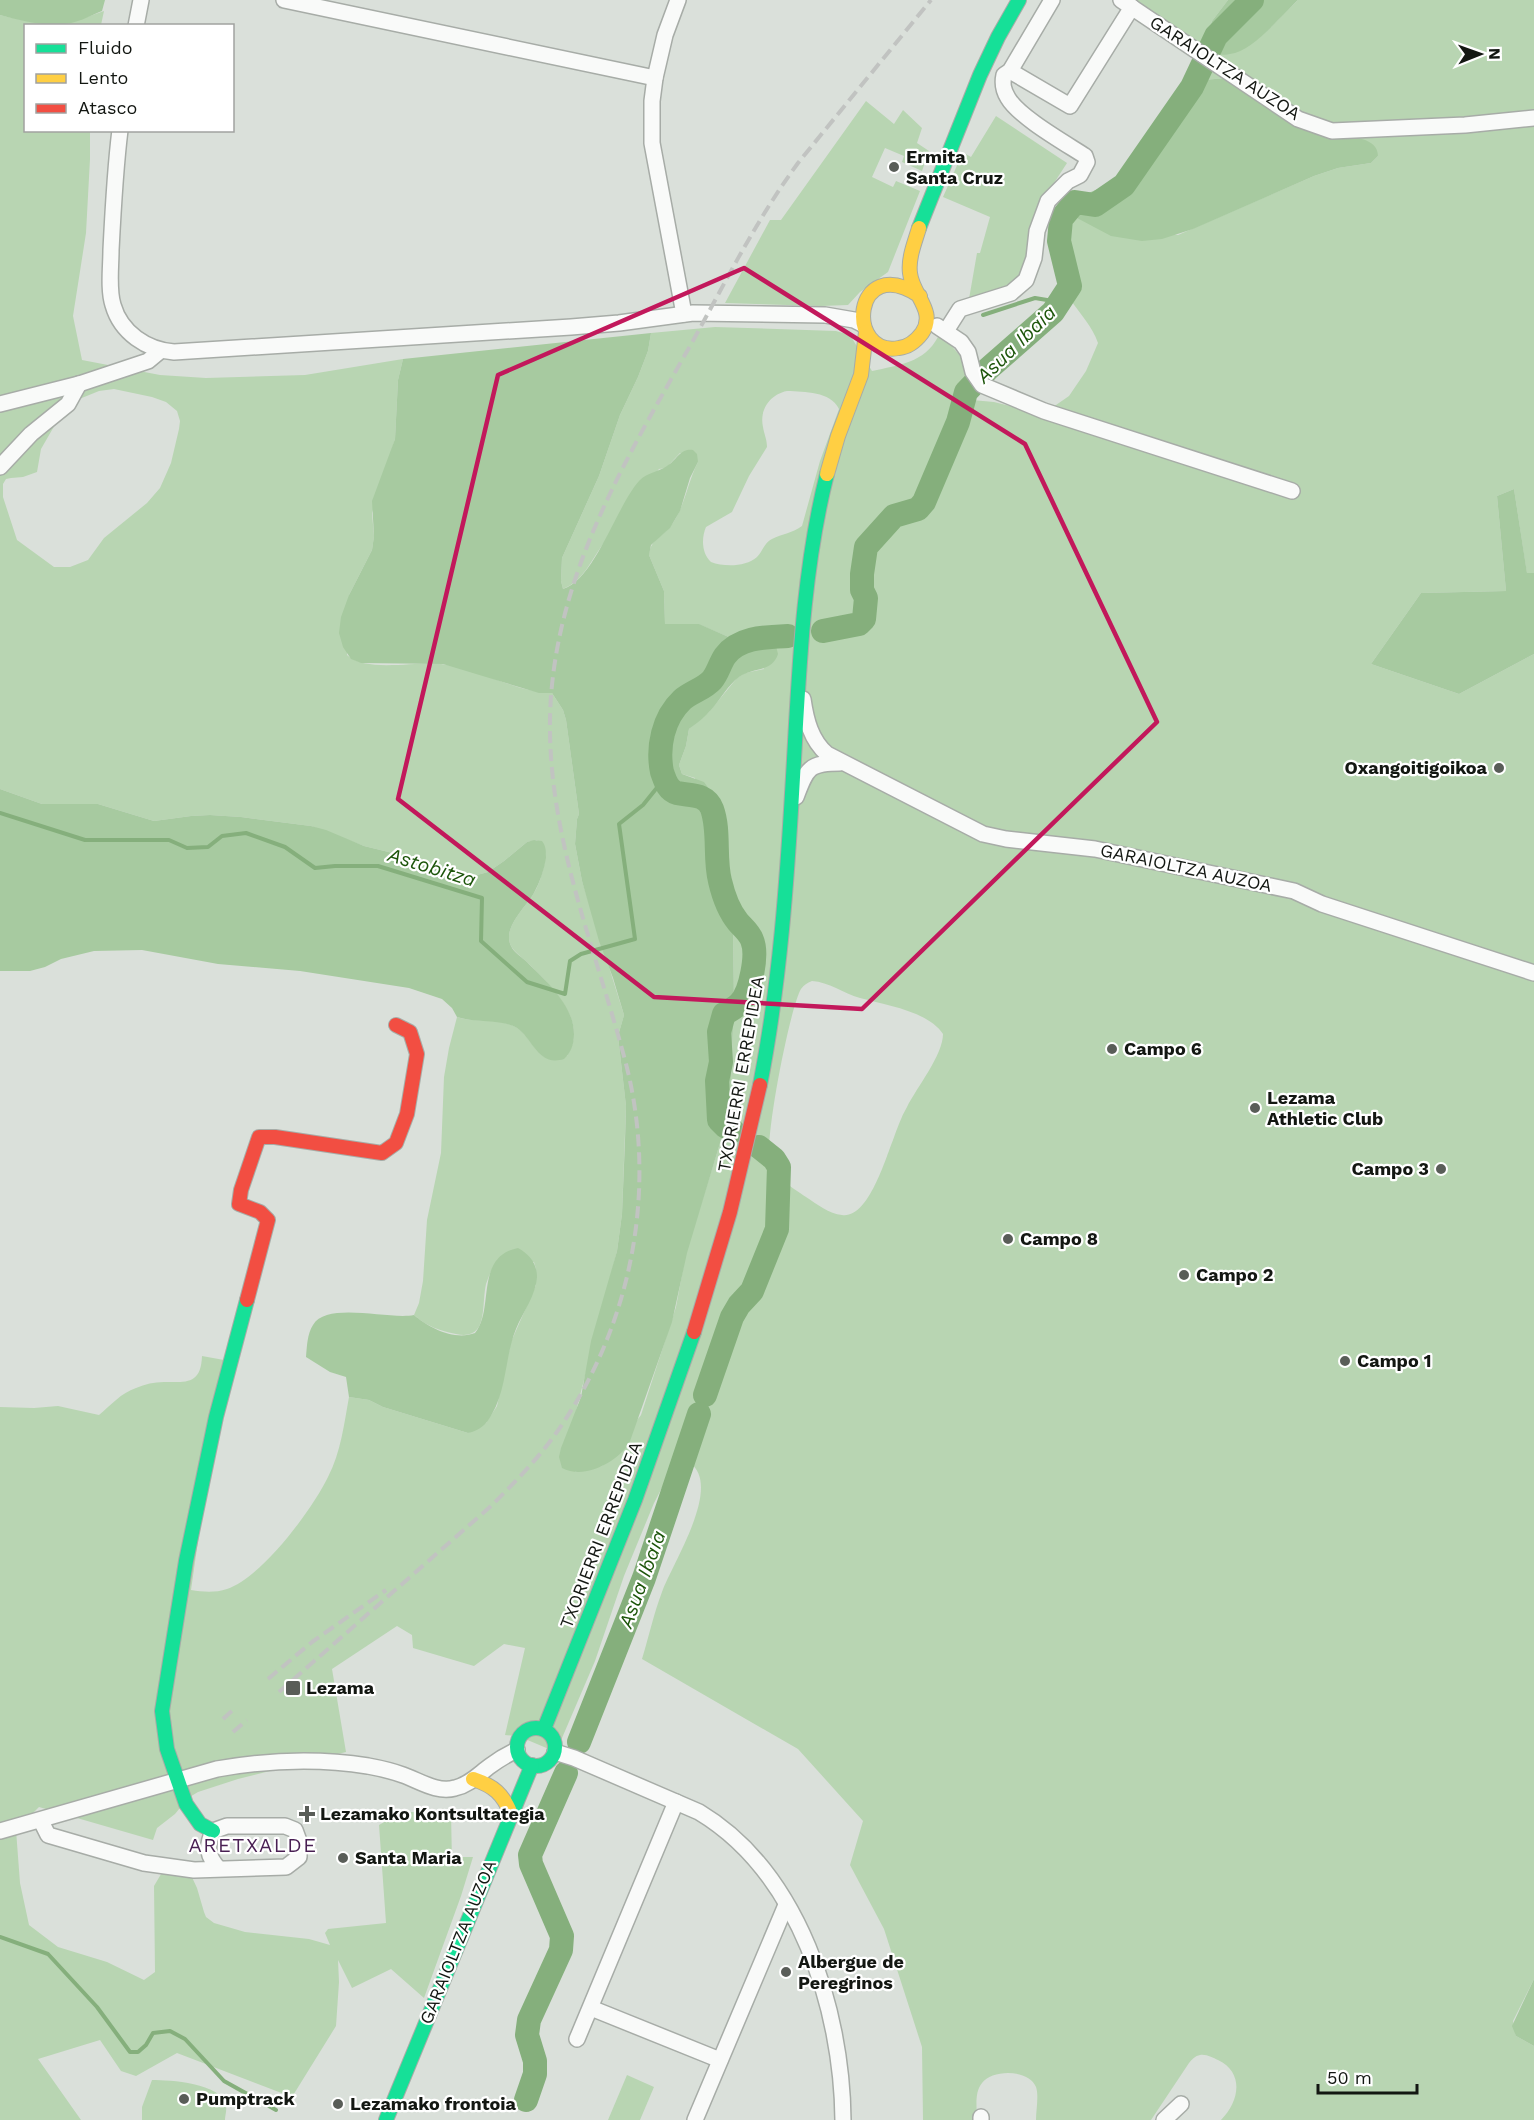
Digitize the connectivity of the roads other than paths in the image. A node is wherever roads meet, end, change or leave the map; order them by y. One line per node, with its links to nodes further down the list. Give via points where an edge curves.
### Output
1 (141, 0): 7 (street)
2 (284, 0): 9 (street)
3 (678, 0): 9 (street)
4 (1019, 0): 12 (street, via 967,105)
5 (1052, 0): 8 (street)
6 (1126, 3): 8 (street, GARAIOLTZA AUZOA, via 1070,106); 10 (street, GARAIOLTZA AUZOA, via 1298,119 1332,131)
7 (136, 24)
8 (1010, 71): 20 (street, via 1004,75 1002,84 1009,100 1087,162 1080,175 1048,201 1036,231 1034,258 1026,280 1011,294 960,309)
9 (654, 78): 16 (street, via 652,143)
10 (1534, 118)
11 (120, 132): 21 (street, via 110,270 112,305 123,326 144,344)
12 (920, 229): 13 (street); 14 (street, via 910,275)
13 (891, 276): 14 (street, via 894,284 913,289); 15 (street)
14 (920, 296): 18 (street)
15 (864, 305): 17 (street); 19 (street, TXORIERRI ERREPIDEA)
16 (684, 314): 17 (street); 21 (street, via 571,327)
17 (825, 315): 19 (street, via 854,320)
18 (928, 321): 20 (street); 22 (street, via 912,344)
19 (864, 328): 22 (street, via 880,346); 24 (street, TXORIERRI ERREPIDEA, via 865,355)
20 (946, 331): 27 (street, via 968,352 977,378 1044,411)
21 (160, 351): 23 (street, via 148,361)
22 (882, 357): 24 (street, TXORIERRI ERREPIDEA, via 862,379)
23 (80, 384): 25 (street); 26 (street, via 68,404 31,434)
24 (852, 398): 28 (street, TXORIERRI ERREPIDEA, via 817,517)
25 (0, 404)
26 (0, 467)
27 (1292, 491)
28 (800, 673): 29 (street, TXORIERRI ERREPIDEA); 30 (street, via 810,731)
29 (795, 752): 30 (street, via 807,760); 31 (street, TXORIERRI ERREPIDEA)
30 (821, 757): 31 (street, via 803,780); 32 (street, GARAIOLTZA AUZOA, via 856,767 983,834 1095,849 1294,891 1322,904)
31 (790, 820): 34 (street, TXORIERRI ERREPIDEA, via 770,1031 735,1198 673,1396)
32 (1534, 973)
33 (396, 1025): 38 (street, via 410,1032 417,1054 407,1114 396,1143 382,1153 259,1137 241,1190 239,1204 260,1212 268,1220 216,1417 184,1572 162,1711 167,1749)
34 (544, 1729): 35 (street, via 528,1729); 36 (street, via 554,1739)
35 (517, 1750): 37 (street); 39 (street)
36 (555, 1752): 37 (street, via 546,1763); 40 (street)
37 (532, 1766): 41 (street, GARAIOLTZA AUZOA)
38 (178, 1779): 39 (street, via 243,1764 315,1761 401,1774 442,1790); 42 (street); 44 (street, via 195,1818)
39 (473, 1779): 41 (street, via 500,1791)
40 (676, 1802): 46 (street, via 713,1821 744,1849); 49 (street)
41 (511, 1814): 53 (street, GARAIOLTZA AUZOA)
42 (41, 1821): 43 (street); 45 (street, via 48,1835 144,1863)
43 (0, 1831)
44 (213, 1831): 45 (street, via 208,1844 210,1858); 45 (street, via 227,1826 285,1826 295,1830 299,1841 299,1857 286,1867)
45 (219, 1869)
46 (786, 1905): 47 (street); 48 (street)
47 (800, 1930): 48 (street); 55 (street, via 828,2004 837,2044)
48 (774, 1934): 51 (street)
49 (591, 2008): 50 (street); 51 (street)
50 (577, 2038)
51 (720, 2060): 54 (street)
52 (1181, 2104): 56 (street)
53 (386, 2120)
54 (695, 2120)
55 (843, 2120)
56 (1164, 2120)

